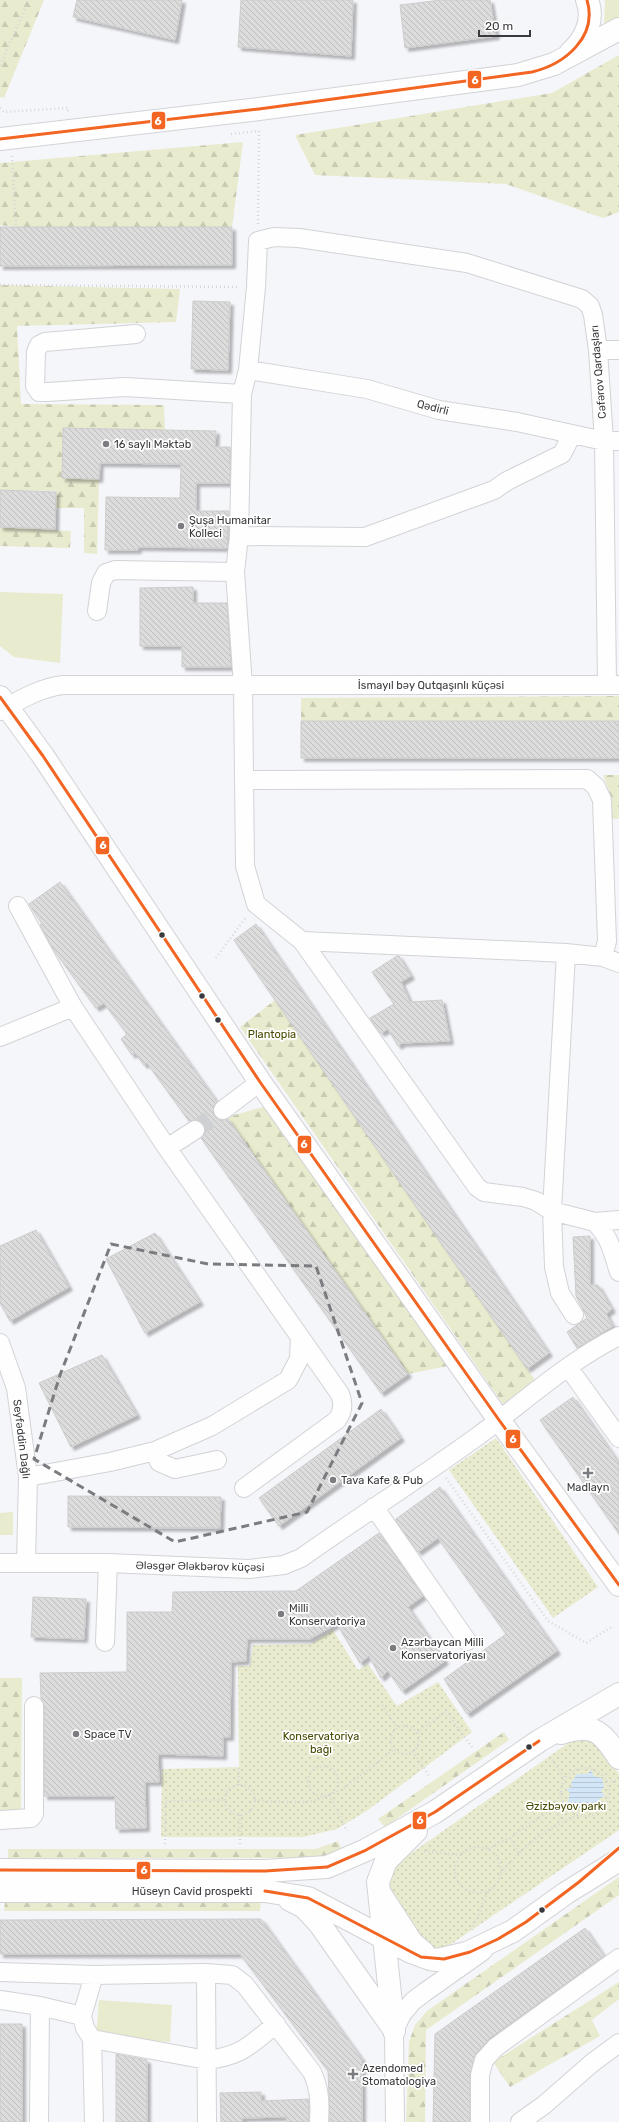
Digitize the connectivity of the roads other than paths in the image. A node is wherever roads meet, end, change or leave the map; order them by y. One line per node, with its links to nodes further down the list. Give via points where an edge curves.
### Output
1 (587, 0): 3 (main road, via 590,13 586,33 580,44)
2 (619, 29): 3 (main road)
3 (554, 64): 4 (main road, via 518,75 259,109)
4 (6, 148)
5 (136, 334): 9 (street, via 45,342 39,345 36,352 35,386 40,392 125,387)
6 (598, 350): 7 (street); 8 (street, Cəfərov Qardaşları, via 593,315 590,306 582,299 467,263 299,238 274,237 258,241); 11 (street, Cəfərov Qardaşları)
7 (619, 350)
8 (248, 370): 9 (street); 10 (street, Qədirli, via 367,389 439,410 517,422)
9 (242, 394): 12 (street)
10 (572, 434): 11 (street, Qədirli); 12 (street, via 562,454 494,490 365,537)
11 (611, 441): 15 (street, Cəfərov Qardaşları)
12 (239, 536): 13 (street)
13 (235, 572): 14 (street, via 115,570 106,573 101,583); 16 (street)
14 (97, 611)
15 (613, 685): 16 (street, İsmayıl bəy Qutqaşınlı küçəsi)
16 (243, 686): 17 (street, İsmayıl bəy Qutqaşınlı küçəsi, via 63,685 42,689); 18 (street)
17 (3, 705): 26 (main road, via 43,756)
18 (244, 780): 19 (street, via 586,779 596,787 602,800); 21 (street, via 245,866 256,904)
19 (611, 842): 23 (street, via 607,941)
20 (18, 906): 24 (street)
21 (302, 941): 22 (street); 30 (street, via 477,1187 484,1192 536,1201)
22 (566, 953): 23 (street); 30 (street)
23 (611, 960)
24 (73, 1007): 25 (street); 29 (street)
25 (0, 1037)
26 (260, 1082): 27 (street); 39 (main road)
27 (223, 1110)
28 (195, 1130): 29 (street)
29 (167, 1148): 36 (street)
30 (552, 1211): 32 (street); 34 (street, via 554,1267 560,1292)
31 (619, 1220): 32 (street)
32 (595, 1222): 33 (street, via 612,1245)
33 (619, 1272)
34 (574, 1315)
35 (619, 1336): 38 (street, Ələsgər Ələkbərov küçəsi)
36 (300, 1337): 41 (street, via 299,1359 288,1380 212,1426); 44 (street, via 340,1394 342,1410 337,1420)
37 (0, 1343): 43 (street, Seyfəddin Dağlı, via 16,1388)
38 (568, 1367): 39 (street, Ələsgər Ələkbərov küçəsi); 40 (street)
39 (499, 1420): 45 (street, Ələsgər Ələkbərov küçəsi); 49 (main road)
40 (619, 1438)
41 (155, 1451): 42 (street, via 159,1462 175,1469); 43 (street)
42 (216, 1460)
43 (28, 1477): 47 (street, Seyfəddin Dağlı)
44 (244, 1488)
45 (374, 1507): 48 (street, Ələsgər Ələkbərov küçəsi, via 301,1558 284,1565 249,1569); 50 (street)
46 (0, 1562): 47 (street, Ələsgər Ələkbərov küçəsi)
47 (26, 1563): 48 (street, Ələsgər Ələkbərov küçəsi)
48 (108, 1563): 51 (street)
49 (619, 1585)
50 (467, 1641)
51 (105, 1642)
52 (616, 1697): 54 (main road)
53 (34, 1706): 57 (street, via 34,1814 31,1818)
54 (539, 1741): 55 (main road, via 586,1727 601,1734); 56 (main road)
55 (619, 1758)
56 (435, 1812): 61 (main road, via 347,1860); 62 (main road, via 386,1861 380,1874)
57 (0, 1820)
58 (619, 1848): 64 (main road)
59 (619, 1860): 64 (main road)
60 (0, 1870): 61 (main road, Hüseyn Cavid prospekti)
61 (265, 1881): 63 (main road, Hüseyn Cavid prospekti); 66 (main road, Hüseyn Cavid prospekti, via 308,1898); 76 (main road, via 312,1915)
62 (379, 1888): 66 (main road); 68 (main road, via 415,1948)
63 (0, 1891)
64 (566, 1893): 65 (main road, Hüseyn Cavid prospekti)
65 (513, 1931): 68 (main road, Hüseyn Cavid prospekti, via 483,1946); 76 (street, via 419,1996 402,2014)
66 (383, 1937): 68 (main road, Hüseyn Cavid prospekti, via 421,1957 430,1960); 76 (main road)
67 (619, 1958): 85 (street, via 496,2047 484,2060 480,2075)
68 (447, 1959)
69 (0, 1972): 71 (street)
70 (206, 1973): 71 (street); 75 (street, via 232,1975 245,1985); 79 (street)
71 (94, 1975): 74 (street)
72 (0, 2000): 73 (street)
73 (40, 2006): 74 (street); 80 (street)
74 (82, 2016): 77 (street, via 85,2028)
75 (276, 2024): 79 (street, via 240,2052 225,2058); 83 (street, via 317,2082 320,2098)
76 (394, 2031): 84 (street)
77 (92, 2039): 79 (street); 81 (street)
78 (619, 2043): 86 (street)
79 (207, 2060): 82 (street)
80 (39, 2122)
81 (94, 2122)
82 (207, 2122)
83 (319, 2122)
84 (395, 2122)
85 (480, 2122)
86 (520, 2122)

